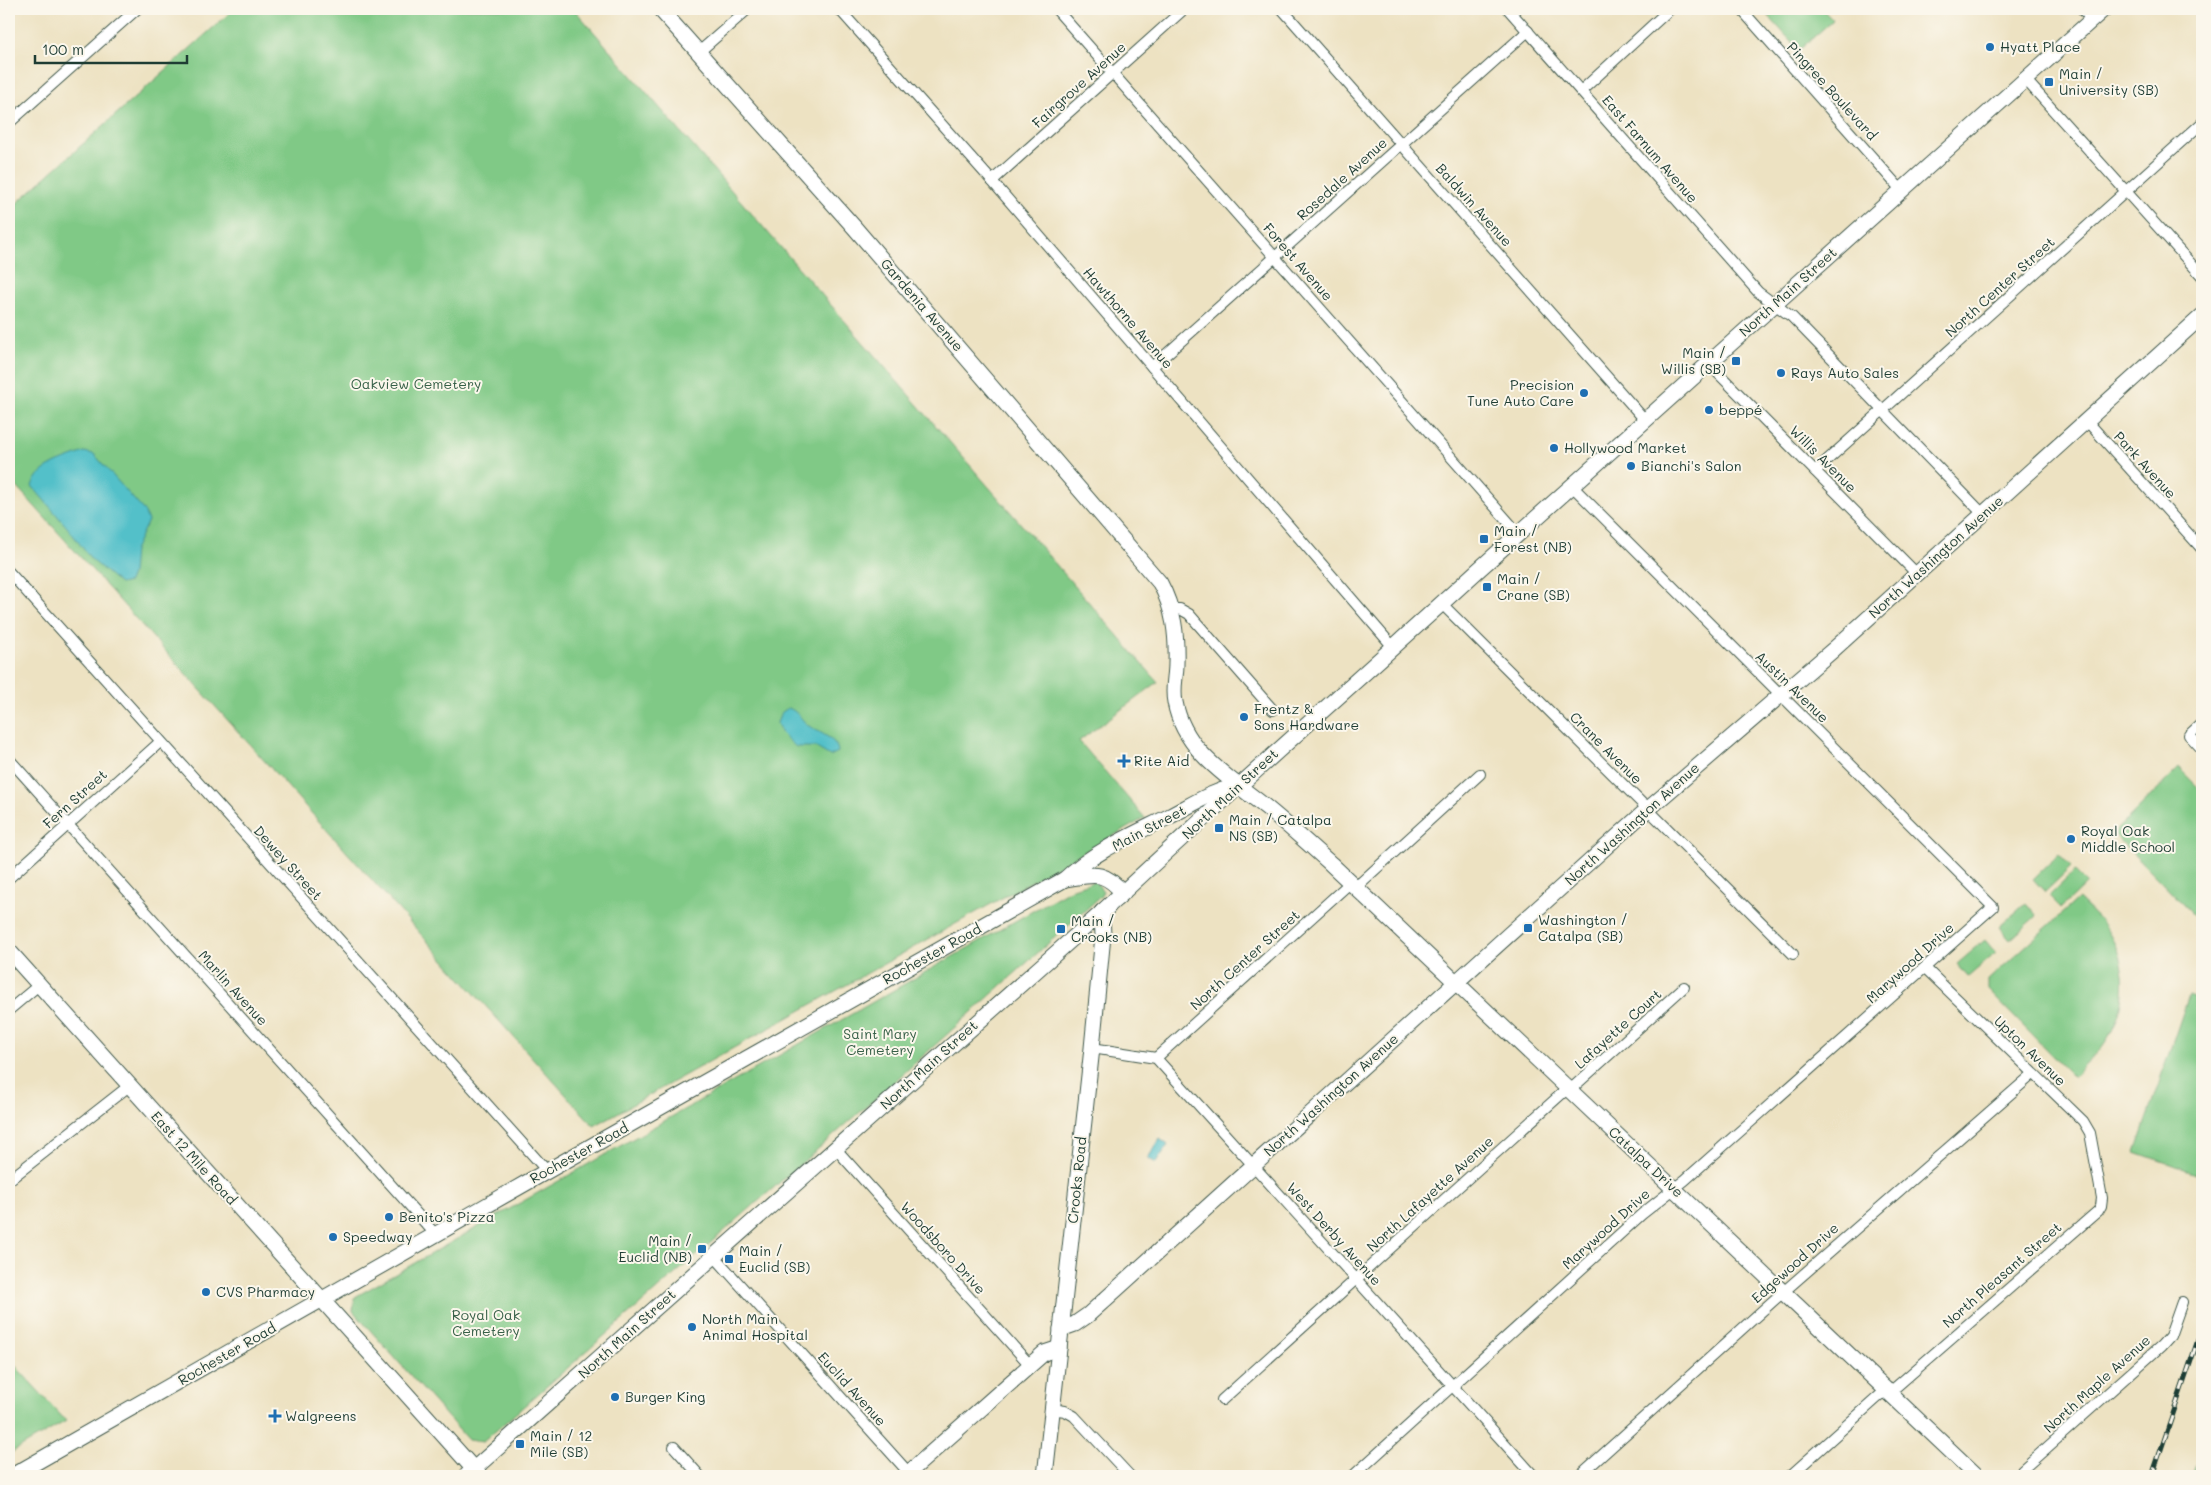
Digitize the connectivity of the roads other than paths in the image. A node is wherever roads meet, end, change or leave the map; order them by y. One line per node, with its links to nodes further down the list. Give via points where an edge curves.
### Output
1 (137, 9): 18 (street)
2 (660, 9): 14 (main road, Gardenia Avenue)
3 (748, 9): 14 (street)
4 (839, 9): 21 (street, Hawthorne Avenue)
5 (1056, 9): 15 (street, Forest Avenue)
6 (1184, 9): 15 (street, Fairgrove Avenue)
7 (1282, 9): 20 (street, Baldwin Avenue)
8 (1508, 9): 13 (street, East Farnum Avenue)
9 (1670, 9): 17 (street)
10 (1741, 9): 22 (street, Pingree Boulevard)
11 (2104, 9): 12 (main road, North Main Street)
12 (2087, 14): 16 (main road, North Main Street)
13 (1528, 31): 17 (street, East Farnum Avenue); 20 (street, Rosedale Avenue)
14 (699, 52): 41 (main road, Gardenia Avenue, via 1150,570)
15 (1113, 72): 21 (street, Fairgrove Avenue); 24 (street, Forest Avenue)
16 (2026, 79): 22 (main road, North Main Street); 23 (street)
17 (1581, 91): 26 (street, East Farnum Avenue, via 1758,292)
18 (9, 123)
19 (2202, 123): 23 (street, North Center Street)
20 (1401, 144): 24 (street, Rosedale Avenue); 31 (street, Baldwin Avenue)
21 (992, 181): 29 (street, Hawthorne Avenue)
22 (1902, 191): 26 (main road, North Main Street)
23 (2126, 192): 25 (street); 30 (street, North Center Street)
24 (1275, 257): 29 (street, Rosedale Avenue); 36 (street, Forest Avenue)
25 (2202, 276)
26 (1775, 304): 28 (main road, North Main Street); 30 (street, East Farnum Avenue, via 1792,317)
27 (2202, 316): 32 (main road, North Washington Avenue)
28 (1709, 364): 31 (main road, North Main Street); 33 (street, Willis Avenue)
29 (1152, 367): 42 (street, Hawthorne Avenue)
30 (1882, 410): 33 (street, North Center Street); 35 (street, East Farnum Avenue)
31 (1645, 420): 34 (main road, North Main Street)
32 (2087, 421): 35 (main road, North Washington Avenue); 37 (street, Park Avenue)
33 (1815, 471): 39 (street, Willis Avenue)
34 (1572, 486): 36 (main road, North Main Street); 43 (street, Austin Avenue)
35 (1984, 515): 39 (main road, North Washington Avenue)
36 (1519, 534): 40 (main road, North Main Street)
37 (2202, 549)
38 (9, 572): 46 (street, Dewey Street)
39 (1917, 574): 43 (main road, North Washington Avenue)
40 (1442, 604): 42 (main road, North Main Street); 51 (street, Crane Avenue)
41 (1172, 609): 44 (street, via 1189,614); 50 (main road, Gardenia Avenue, via 1176,665 1173,692 1178,718 1186,734 1212,765)
42 (1394, 648): 50 (main road, North Main Street)
43 (1781, 695): 51 (main road, North Washington Avenue); 58 (street, Austin Avenue)
44 (1274, 710)
45 (2202, 723): 47 (street, via 2189,735)
46 (160, 742): 52 (street, Fern Street); 75 (street, Dewey Street)
47 (2202, 749)
48 (9, 760): 52 (street, Marlin Avenue)
49 (1480, 774): 56 (street, North Center Street)
50 (1238, 786): 53 (main road, Gardenia Avenue); 55 (main road, Main Street, via 1214,792 1127,838); 57 (main road, North Main Street)
51 (1648, 809): 61 (street, Crane Avenue); 63 (main road, North Washington Avenue)
52 (68, 825): 54 (street, Fern Street); 78 (street, Marlin Avenue)
53 (1314, 849): 56 (main road, Catalpa Drive)
54 (9, 878)
55 (1065, 879): 57 (main road, Rochester Road, via 1097,874 1110,879); 75 (main road, Rochester Road)
56 (1353, 885): 63 (main road, Catalpa Drive); 68 (street, North Center Street)
57 (1123, 893): 59 (main road)
58 (1992, 908): 62 (street, Marywood Drive)
59 (1102, 912): 67 (main road, Crooks Road, via 1103,936); 72 (main road, North Main Street)
60 (9, 951): 64 (main road, East 12 Mile Road)
61 (1793, 954)
62 (1925, 968): 69 (street, Upton Avenue); 77 (street, Marywood Drive)
63 (1456, 982): 71 (main road, Catalpa Drive); 74 (main road, North Washington Avenue)
64 (40, 984): 66 (street); 70 (main road, East 12 Mile Road)
65 (1684, 988): 71 (street, Lafayette Court)
66 (9, 1010)
67 (1092, 1048): 68 (street); 84 (main road, Crooks Road)
68 (1156, 1058): 74 (street, West Derby Avenue)
69 (2033, 1074): 73 (street, Upton Avenue, via 2087,1127); 81 (street, Edgewood Drive)
70 (129, 1086): 76 (street); 82 (main road, East 12 Mile Road)
71 (1569, 1089): 77 (main road, Catalpa Drive); 80 (street, North Lafayette Avenue)
72 (836, 1149): 79 (main road, North Main Street); 86 (street, Woodsboro Drive)
73 (2096, 1165): 88 (street, North Pleasant Street, via 2102,1198 2098,1211)
74 (1253, 1166): 80 (street, West Derby Avenue); 84 (main road, North Washington Avenue, via 1088,1315)
75 (548, 1172): 78 (main road, Rochester Road)
76 (9, 1180)
77 (1674, 1188): 81 (main road, Catalpa Drive); 87 (street, Marywood Drive)
78 (436, 1235): 82 (main road, Rochester Road)
79 (714, 1256): 92 (main road, North Main Street); 93 (street, Euclid Avenue)
80 (1356, 1279): 87 (street, West Derby Avenue); 89 (street, North Lafayette Avenue)
81 (1783, 1292): 88 (main road, Catalpa Drive); 100 (street, Edgewood Drive)
82 (323, 1300): 92 (main road, East 12 Mile Road); 94 (main road, Rochester Road)
83 (2182, 1302): 103 (street, North Maple Avenue, via 2170,1336 2162,1346)
84 (1061, 1329): 85 (main road, Crooks Road)
85 (1059, 1348): 86 (main road, via 1044,1353); 90 (main road, Crooks Road)
86 (1030, 1365): 93 (main road)
87 (1453, 1386): 98 (street, Marywood Drive); 99 (street, West Derby Avenue)
88 (1888, 1391): 101 (street, North Pleasant Street); 102 (main road, Catalpa Drive)
89 (1222, 1400)
90 (1052, 1409): 96 (main road, Crooks Road); 97 (street, via 1074,1416)
91 (674, 1447): 95 (street)
92 (474, 1474)
93 (907, 1475)
94 (12, 1476)
95 (700, 1476)
96 (1044, 1476)
97 (1130, 1476)
98 (1353, 1476)
99 (1534, 1476)
100 (1579, 1476)
101 (1790, 1476)
102 (1977, 1476)
103 (2015, 1476)

